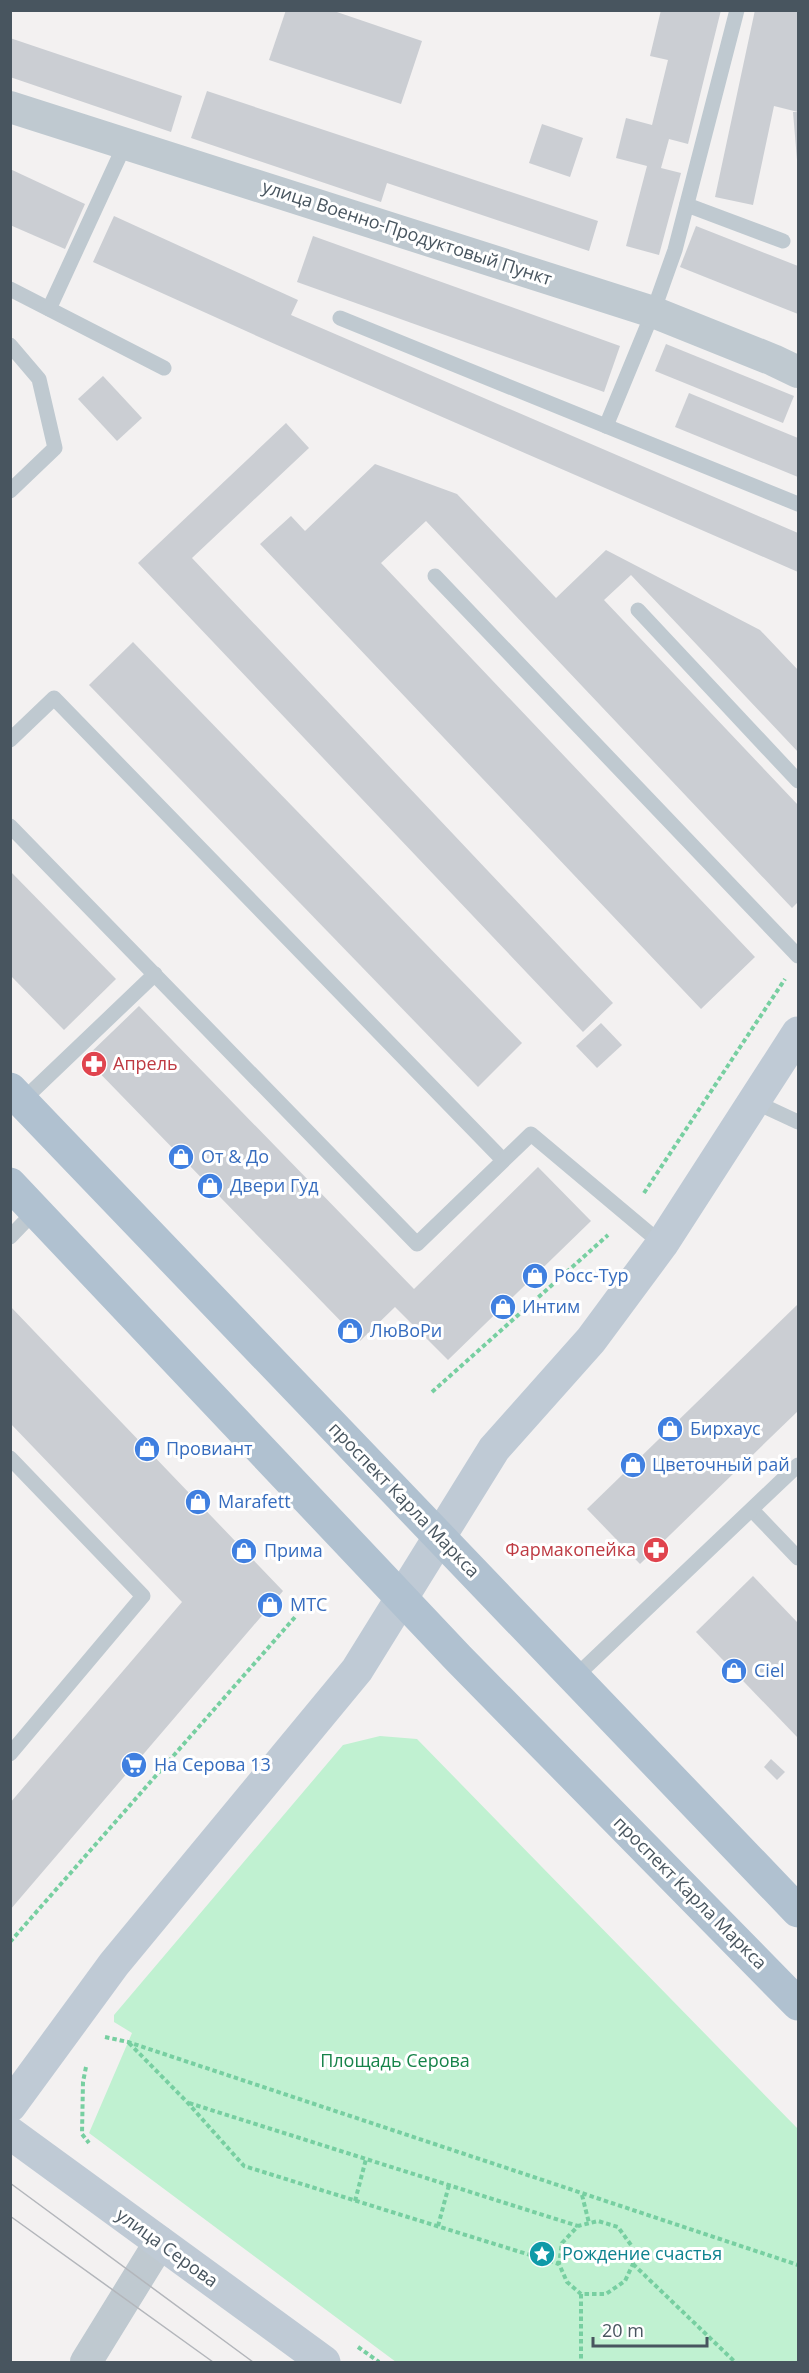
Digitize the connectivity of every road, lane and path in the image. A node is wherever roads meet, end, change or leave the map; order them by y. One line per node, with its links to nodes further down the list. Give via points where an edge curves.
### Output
1 (737, 10): 4 (lane)
2 (10, 107): 3 (street, улица Военно-Продуктовый Пункт)
3 (126, 142): 7 (lane); 8 (street, улица Военно-Продуктовый Пункт)
4 (687, 205): 5 (lane); 8 (lane)
5 (783, 242)
6 (10, 290): 7 (lane)
7 (49, 309): 11 (lane)
8 (653, 312): 12 (street, улица Военно-Продуктовый Пункт); 13 (lane)
9 (340, 318): 13 (lane)
10 (10, 345): 14 (lane, via 39,379 55,448)
11 (164, 368)
12 (798, 372)
13 (606, 426): 15 (lane)
14 (10, 491)
15 (798, 504)
16 (435, 576): 21 (lane)
17 (638, 610): 19 (lane)
18 (10, 740): 27 (lane, via 54,698)
19 (798, 781)
20 (10, 825): 22 (lane)
21 (798, 956)
22 (155, 974): 24 (lane); 27 (lane, via 417,1244)
23 (796, 1042): 25 (street)
24 (16, 1095): 35 (main road, проспект Карла Маркса)
25 (755, 1102): 26 (lane); 31 (street)
26 (798, 1122)
27 (503, 1160): 31 (lane, via 531,1134)
28 (10, 1184): 29 (main road, проспект Карла Маркса)
29 (36, 1210): 30 (lane); 37 (main road, проспект Карла Маркса)
30 (10, 1237)
31 (662, 1244): 35 (street, via 591,1340 494,1449)
32 (10, 1458): 40 (lane, via 142,1596)
33 (798, 1465): 34 (lane)
34 (752, 1510): 36 (lane); 39 (lane)
35 (439, 1537): 37 (street); 39 (main road, проспект Карла Маркса)
36 (798, 1558)
37 (402, 1597): 43 (main road, проспект Карла Маркса); 48 (street, via 357,1670 114,1964)
38 (296, 1616): 42 (path)
39 (573, 1678): 41 (main road, проспект Карла Маркса)
40 (10, 1754)
41 (798, 1911)
42 (10, 1942)
43 (798, 2004)
44 (101, 2036): 45 (path)
45 (128, 2042): 47 (path); 53 (path)
46 (87, 2063): 50 (path, via 82,2134)
47 (187, 2102): 51 (path); 54 (path, via 243,2166)
48 (10, 2106)
49 (10, 2133): 58 (street, улица Серова)
50 (95, 2150)
51 (366, 2159): 52 (path); 54 (path)
52 (449, 2185): 56 (path); 57 (path)
53 (582, 2194): 55 (path); 61 (path)
54 (355, 2201): 56 (path)
55 (589, 2223): 57 (path); 60 (path, via 598,2221 618,2227 631,2245)
56 (438, 2226): 59 (path)
57 (578, 2226): 59 (path, via 562,2243)
58 (160, 2242): 64 (street); 65 (street, улица Серова)
59 (559, 2264): 62 (path, via 567,2282)
60 (633, 2264): 62 (path, via 625,2281 606,2294); 68 (path)
61 (798, 2265)
62 (581, 2294): 67 (path)
63 (351, 2341): 66 (path)
64 (86, 2362)
65 (324, 2362)
66 (379, 2362)
67 (582, 2362)
68 (735, 2362)

